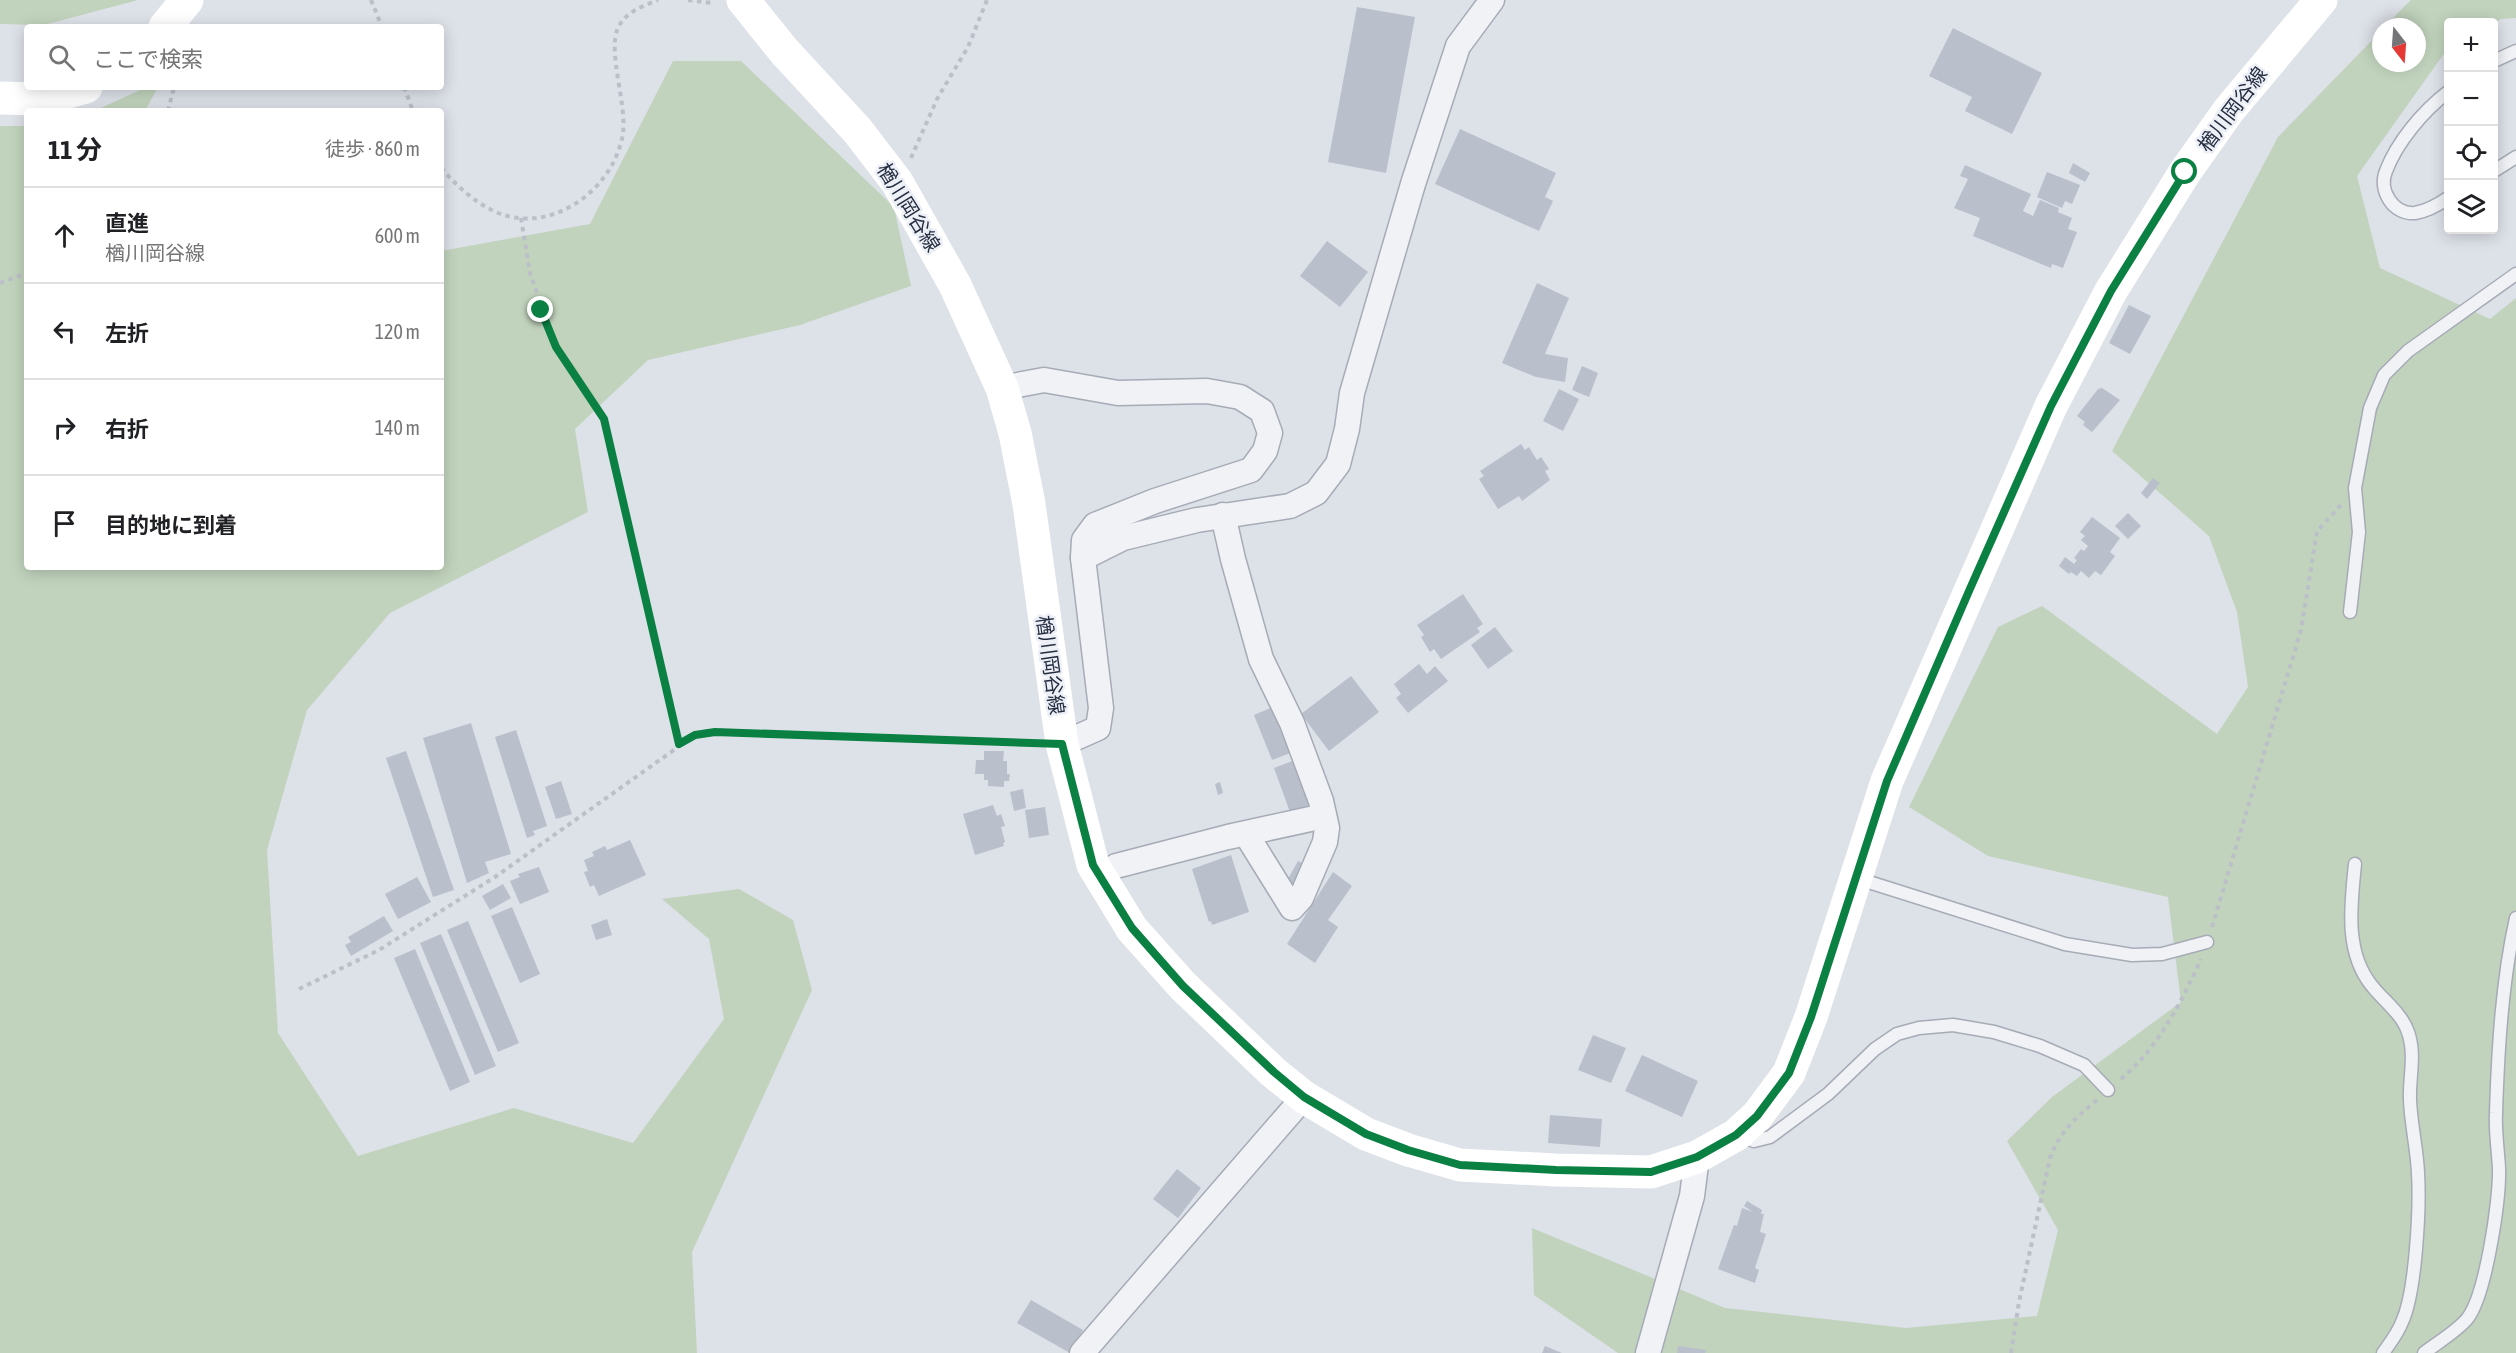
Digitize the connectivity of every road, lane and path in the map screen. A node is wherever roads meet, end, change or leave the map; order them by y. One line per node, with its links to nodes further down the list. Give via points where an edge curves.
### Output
1 (187, 0): 10 (main road)
2 (371, 0): 11 (path)
3 (658, 0): 8 (path)
4 (688, 0): 9 (path)
5 (987, 0): 24 (path, via 968,47 937,99)
6 (1492, 0): 32 (street, via 1458,46 1352,393 1338,464 1316,493 1290,506)
7 (2321, 0): 41 (main road, 楢川岡谷線, via 2229,110 2111,291 2051,406 1969,591 1887,781)
8 (644, 2): 26 (path, via 617,28 615,56 624,108 616,158 604,177 579,201 545,218)
9 (728, 2): 24 (main road, 楢川岡谷線, via 784,51 857,130)
10 (167, 24)
11 (381, 24)
12 (2516, 51): 13 (lane)
13 (2498, 60)
14 (75, 90): 18 (main road, via 41,99)
15 (173, 90): 19 (path)
16 (405, 90): 20 (path)
17 (2444, 96): 25 (lane, via 2422,116 2398,148 2385,173 2384,188 2388,199 2405,212 2435,207)
18 (0, 98)
19 (169, 108)
20 (412, 108)
21 (2516, 157): 22 (lane)
22 (2498, 168)
23 (444, 171): 26 (path, via 460,190 479,203)
24 (897, 182): 30 (main road, 楢川岡谷線, via 956,285)
25 (2444, 201)
26 (521, 218): 35 (path, via 530,273 556,347 604,419)
27 (24, 274): 29 (path)
28 (2516, 274): 31 (lane, via 2408,351 2384,375 2370,408)
29 (0, 283)
30 (1002, 388): 33 (street, via 1044,380 1118,393 1207,392 1240,397 1262,411 1269,433 1265,451 1251,470 1095,525 1084,540); 36 (main road, 楢川岡谷線, via 1029,504)
31 (2355, 488): 34 (lane, via 2359,532); 43 (path, via 2317,531 2301,630)
32 (1223, 515): 33 (street, via 1123,538); 37 (street, via 1261,658 1292,723)
33 (1083, 558): 36 (street, via 1101,708 1098,728)
34 (2350, 612)
35 (679, 744): 36 (path, via 695,735 715,732); 44 (path, via 495,877 379,950)
36 (1062, 744): 46 (main road, 楢川岡谷線, via 1093,865 1132,928 1183,986)
37 (1324, 816): 38 (street); 38 (street, via 1325,842 1301,898 1292,908)
38 (1246, 834): 40 (street)
39 (2355, 864): 52 (lane, via 2351,903 2356,960 2363,976 2408,1030 2412,1047 2409,1096 2418,1173 2412,1279 2402,1323)
40 (1116, 866)
41 (1855, 877): 43 (lane, via 2065,944 2132,955 2162,954); 47 (main road, 楢川岡谷線, via 1789,1073 1757,1116)
42 (2516, 918): 53 (lane, via 2502,1024 2496,1115 2499,1170 2489,1258 2468,1318)
43 (2207, 942): 45 (path, via 2181,1002 2150,1048)
44 (299, 989)
45 (2108, 1090): 47 (lane, via 2084,1065 2040,1046 1953,1025 1919,1028 1897,1034 1875,1049 1828,1094 1770,1137 1754,1141); 51 (path, via 2068,1125 2050,1158)
46 (1304, 1097): 48 (main road, 楢川岡谷線, via 1366,1134 1460,1165 1651,1172); 49 (street)
47 (1736, 1135): 48 (main road, 楢川岡谷線)
48 (1697, 1157): 50 (street, via 1692,1196)
49 (1083, 1353)
50 (1648, 1353)
51 (2011, 1353)
52 (2383, 1353)
53 (2424, 1353)

